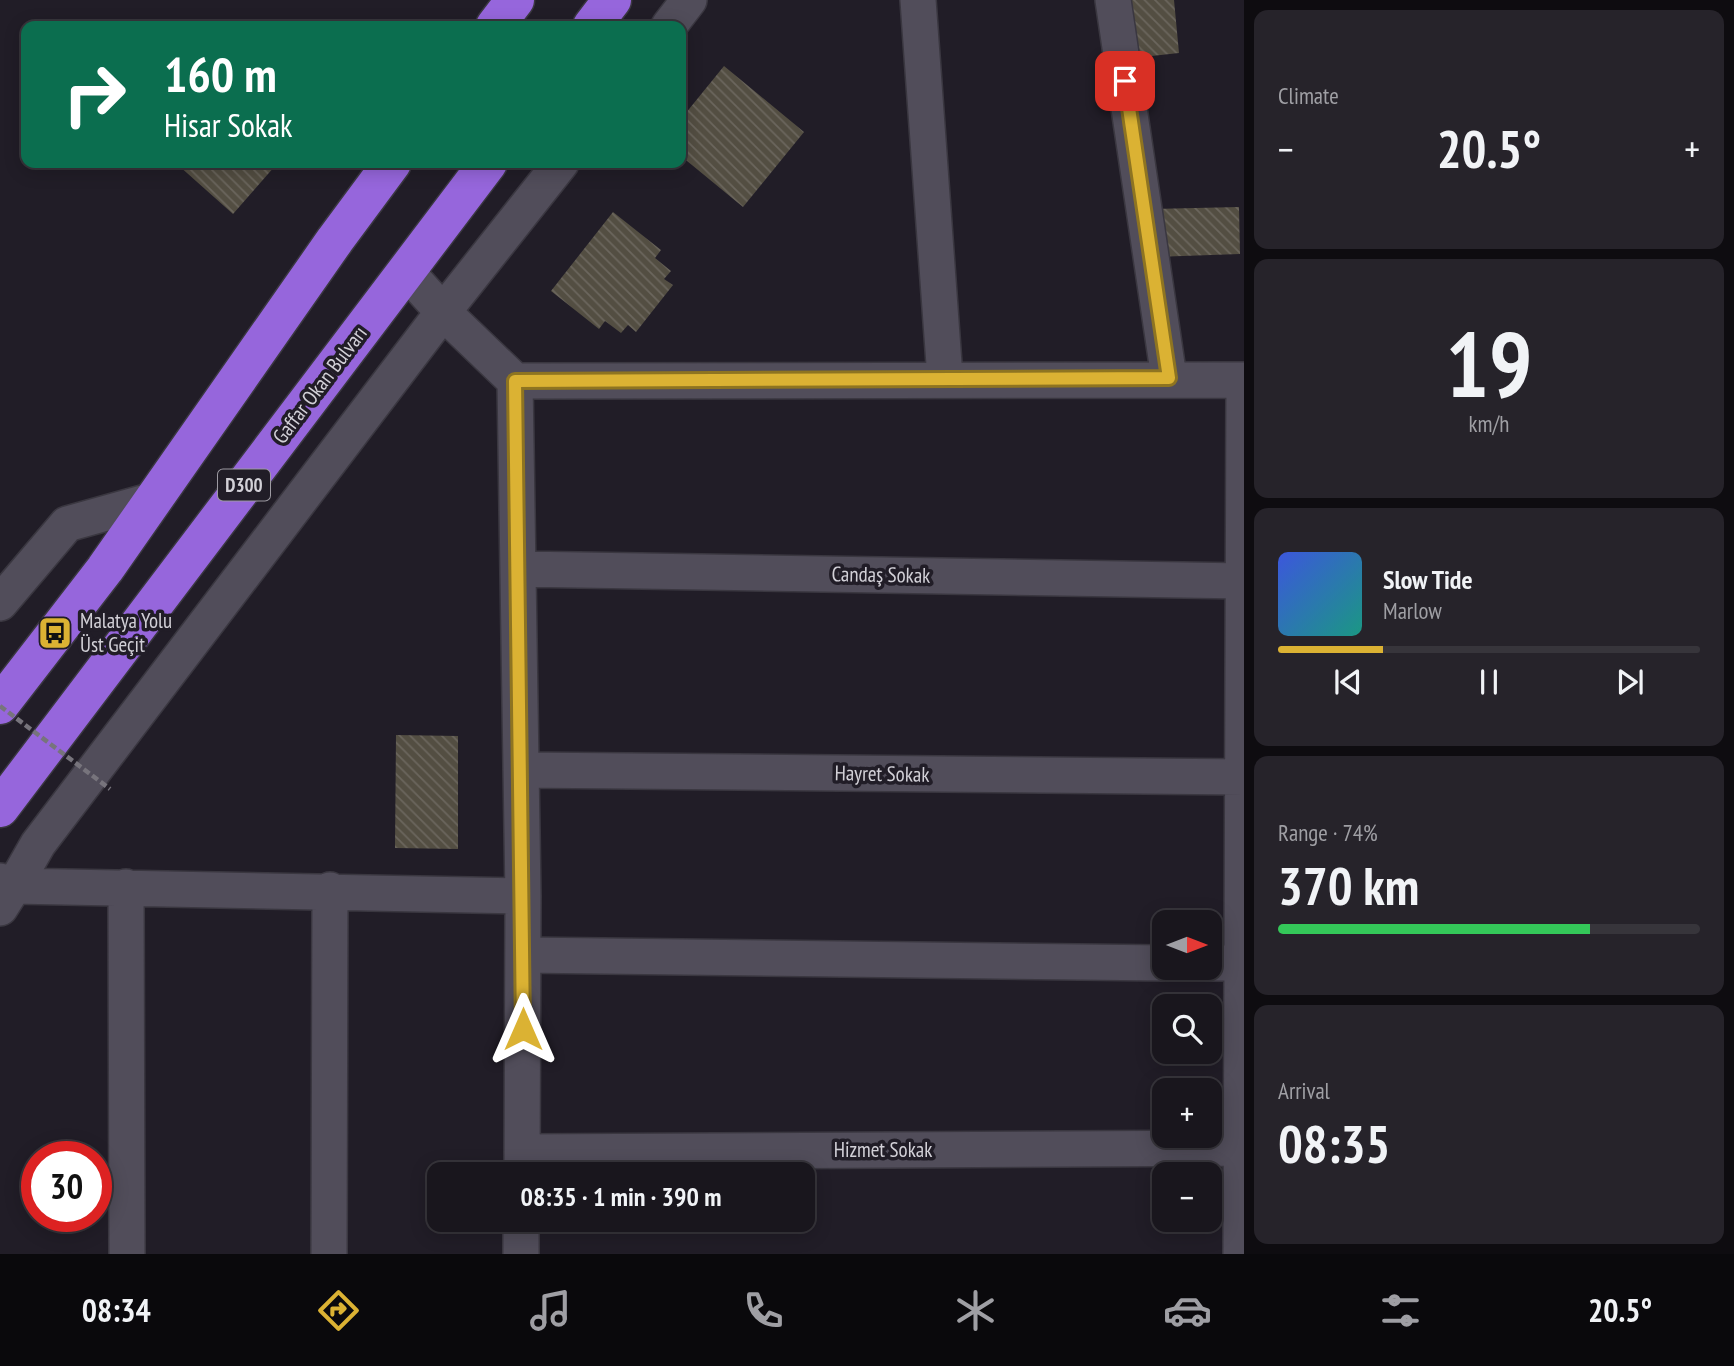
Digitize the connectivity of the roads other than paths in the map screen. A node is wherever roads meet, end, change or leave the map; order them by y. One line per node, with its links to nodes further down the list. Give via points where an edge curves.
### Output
1 (515, 0): 6 (highway)
2 (612, 0): 7 (highway)
3 (690, 0): 8 (street)
4 (918, 0): 14 (street)
5 (1113, 0): 15 (street)
6 (499, 21)
7 (596, 21)
8 (673, 21)
9 (389, 168): 18 (highway)
10 (484, 168): 12 (highway, Gaffar Okan Bulvarı / D300)
11 (557, 168): 13 (street)
12 (406, 271): 13 (street); 25 (highway, Gaffar Okan Bulvarı / D300)
13 (443, 312): 17 (street); 28 (street)
14 (944, 378): 15 (street); 17 (street)
15 (1169, 378): 16 (street)
16 (1244, 380): 20 (street)
17 (515, 381): 19 (street)
18 (153, 500): 21 (street, via 67,524); 22 (highway)
19 (518, 569): 20 (street, Candaş Sokak); 23 (street)
20 (1244, 581): 24 (street)
21 (0, 603)
22 (0, 706)
23 (521, 771): 24 (street, Hayret Sokak); 29 (street)
24 (1244, 778): 32 (street)
25 (0, 808)
26 (126, 887): 27 (street); 28 (street); 37 (street)
27 (330, 890): 29 (street); 38 (street)
28 (5, 892)
29 (523, 896): 30 (street)
30 (523, 955): 31 (street); 34 (street)
31 (1152, 962)
32 (1232, 963): 33 (street)
33 (1243, 1148): 35 (street, Hizmet Sokak); 40 (street)
34 (522, 1162)
35 (570, 1162)
36 (522, 1232): 39 (street)
37 (127, 1254)
38 (329, 1254)
39 (521, 1254)
40 (1241, 1254)

